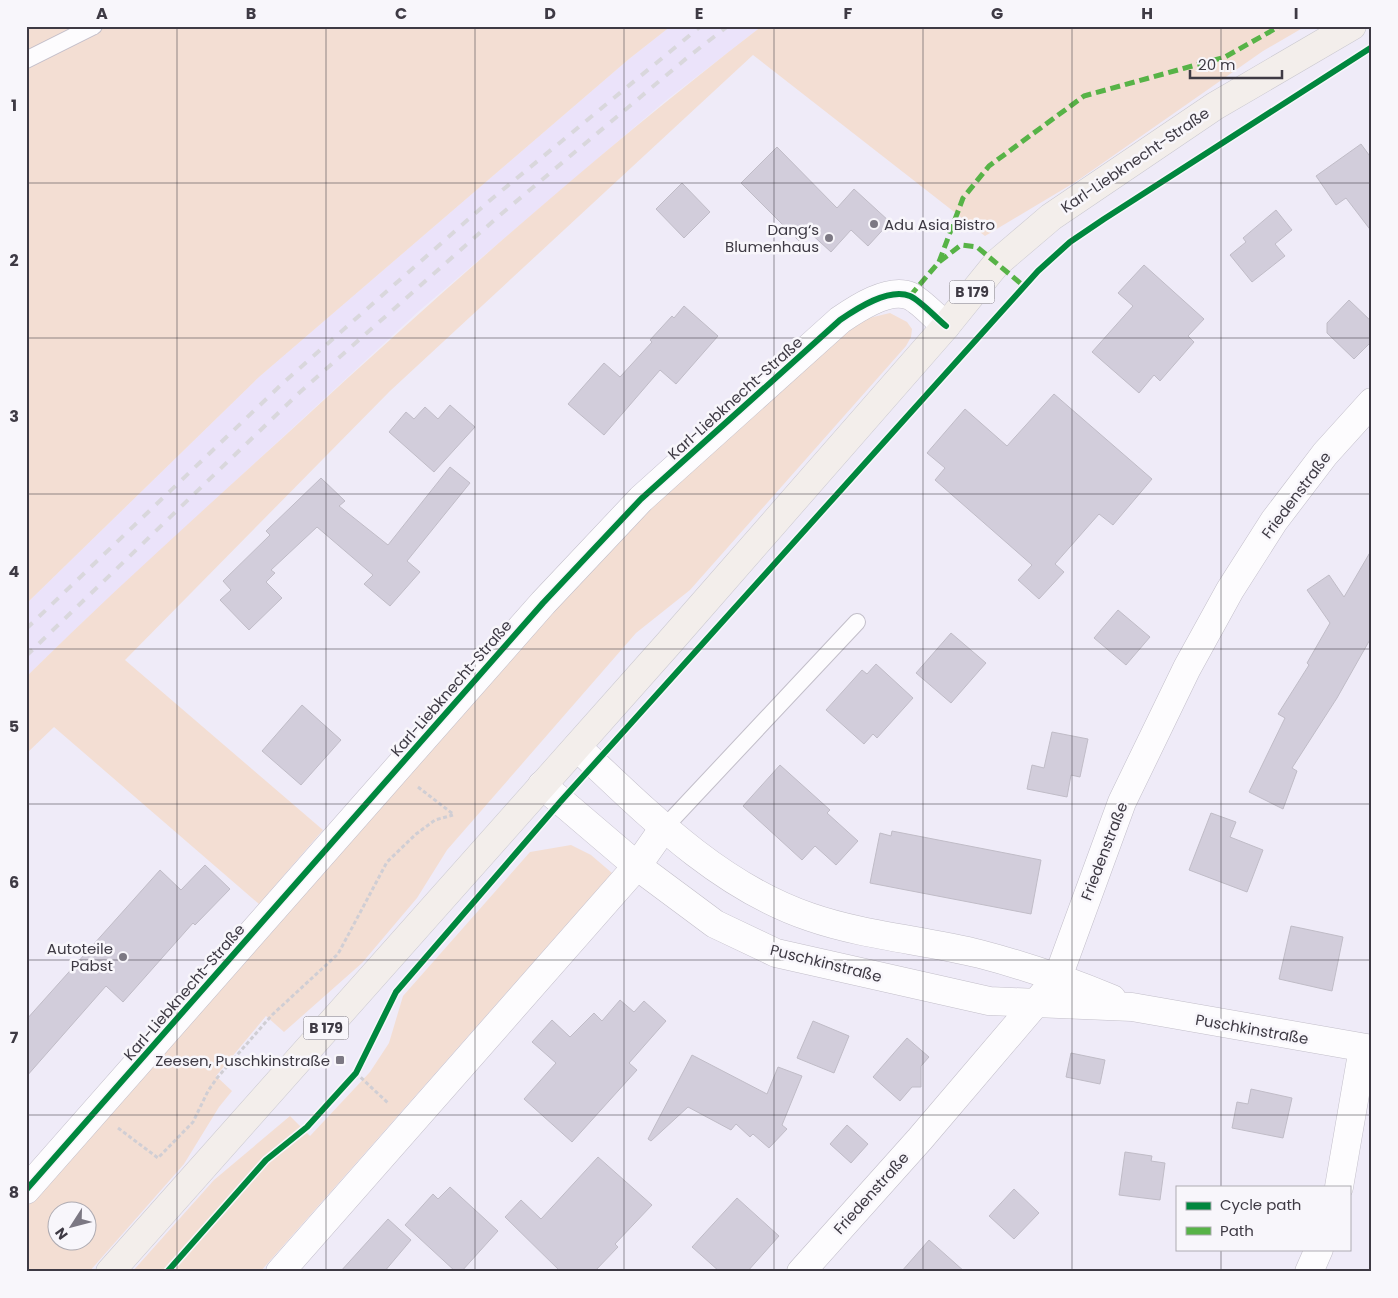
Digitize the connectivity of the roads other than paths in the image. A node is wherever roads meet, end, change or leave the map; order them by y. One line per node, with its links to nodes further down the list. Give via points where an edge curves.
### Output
1 (94, 26): 3 (lane)
2 (1352, 26): 4 (main road, Karl-Liebknecht-Straße / B 179, via 1215,106 1051,216 997,263)
3 (26, 60)
4 (946, 326): 7 (main road, Karl-Liebknecht-Straße / B 179); 16 (street, Karl-Liebknecht-Straße, via 910,296 886,296 863,305 840,320 641,499 542,603)
5 (1372, 402): 11 (street, Friedenstraße, via 1325,454 1274,521 1230,590 1187,668 1122,802)
6 (857, 622): 9 (lane)
7 (577, 747): 8 (main road, Karl-Liebknecht-Straße / B 179); 9 (street, Puschkinstraße)
8 (542, 785): 10 (street, Puschkinstraße); 18 (main road, Karl-Liebknecht-Straße / B 179)
9 (663, 828): 10 (street); 11 (street, Puschkinstraße, via 745,887 810,917 979,954)
10 (637, 866): 12 (street, Puschkinstraße, via 715,924 776,953 989,1001); 19 (street)
11 (1058, 976): 12 (street, Friedenstraße); 13 (street, Puschkinstraße)
12 (1036, 1002): 13 (street, Puschkinstraße); 20 (street, Friedenstraße)
13 (1132, 1007): 14 (street, Puschkinstraße)
14 (1367, 1049): 15 (street)
15 (1339, 1186)
16 (26, 1190)
17 (1319, 1250): 21 (street)
18 (110, 1272)
19 (280, 1272)
20 (801, 1272)
21 (1309, 1272)

